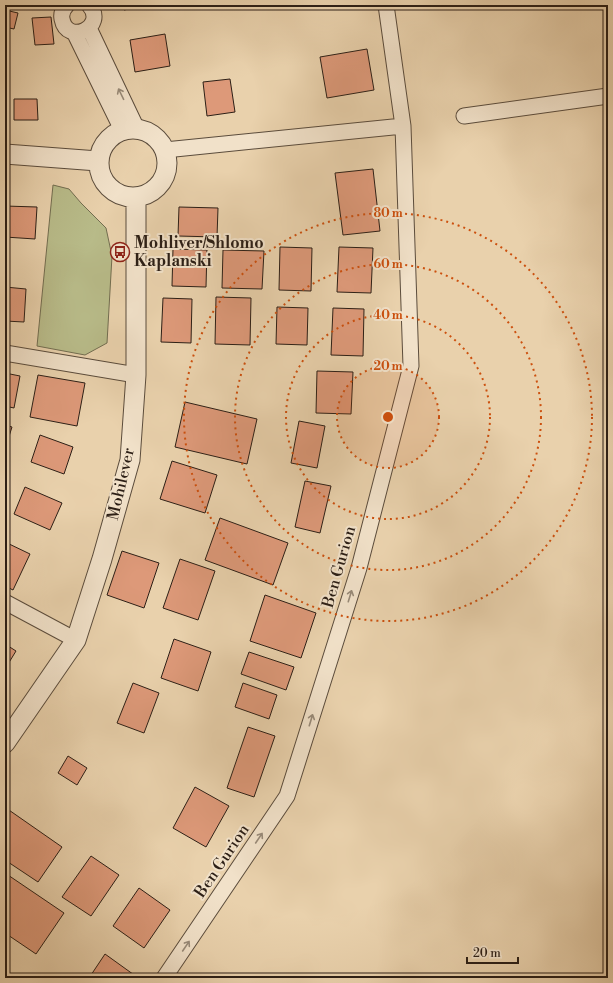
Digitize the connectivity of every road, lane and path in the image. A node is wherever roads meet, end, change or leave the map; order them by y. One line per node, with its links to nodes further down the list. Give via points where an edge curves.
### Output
1 (67, 5): 5 (street, via 62,12 63,22)
2 (89, 5): 4 (street, via 94,18)
3 (386, 5): 8 (street, Ben Gurion)
4 (89, 28): 5 (street); 9 (street, one-way to 4)
5 (74, 32): 9 (street)
6 (608, 96): 7 (street)
7 (464, 116)
8 (403, 126): 10 (street); 19 (street, Ben Gurion, one-way to 8, via 287,796 359,568 411,366)
9 (130, 130): 10 (street, via 149,132); 12 (street, via 113,135 106,142)
10 (165, 150): 13 (street, via 168,160 163,181 147,195)
11 (5, 154): 12 (street)
12 (98, 161): 13 (street, via 105,184 125,197)
13 (136, 198): 15 (street, Mohilever)
14 (5, 353): 15 (street)
15 (136, 375): 17 (street, Mohilever, via 130,460)
16 (5, 602): 17 (street)
17 (76, 640): 18 (street, Mohilever)
18 (5, 743)
19 (164, 978)

